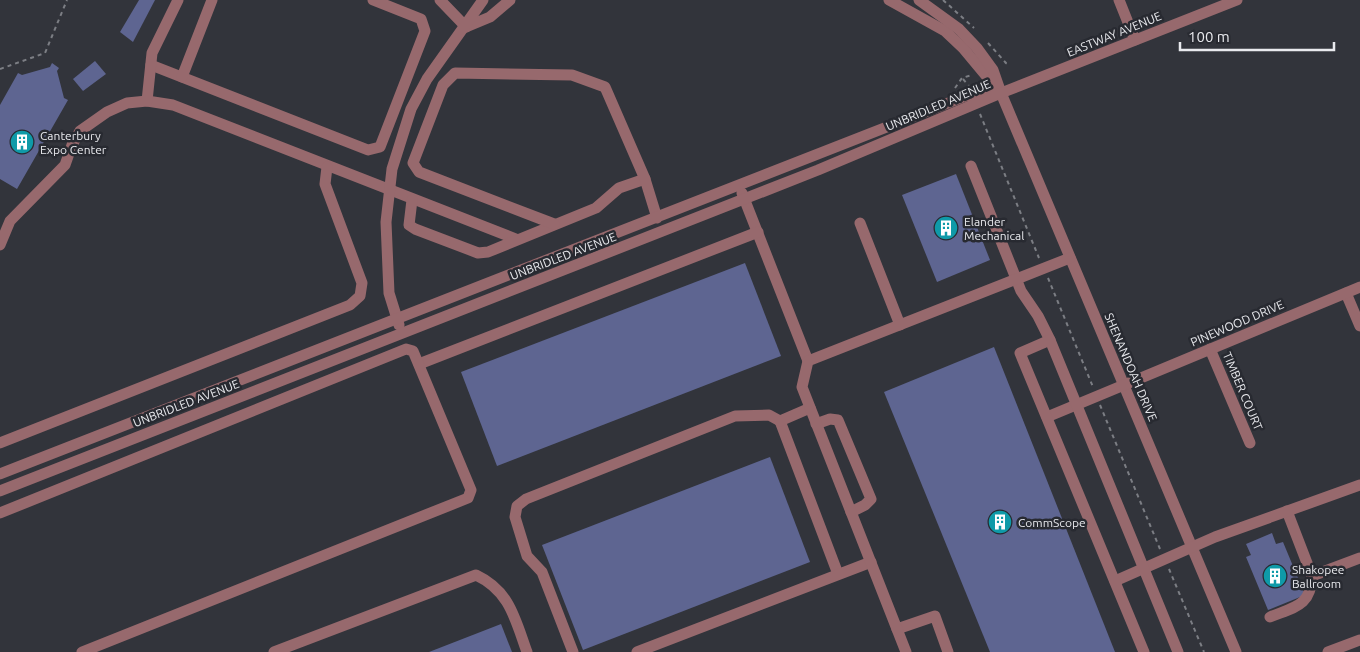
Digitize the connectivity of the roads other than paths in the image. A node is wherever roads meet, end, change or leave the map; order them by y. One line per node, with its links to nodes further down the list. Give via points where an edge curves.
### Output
1 (178, 0): 13 (street, via 152,53)
2 (212, 0): 16 (street)
3 (373, 0): 15 (street, via 421,19 425,31)
4 (440, 0): 11 (street)
5 (483, 0): 11 (street)
6 (510, 0): 11 (street, via 490,17)
7 (889, 0): 14 (street, SHENANDOAH DRIVE, via 945,31)
8 (919, 0): 14 (street, SHENANDOAH DRIVE, via 959,29)
9 (1119, 0): 12 (street)
10 (1237, 0): 12 (street, EASTWAY AVENUE)
11 (466, 27): 17 (street)
12 (1135, 40): 19 (street, EASTWAY AVENUE)
13 (151, 65): 16 (street); 21 (street)
14 (988, 71): 19 (street, SHENANDOAH DRIVE)
15 (409, 73): 17 (street); 22 (street)
16 (182, 77): 22 (street, via 368,150 380,147)
17 (427, 79): 18 (street); 23 (street, via 411,109)
18 (443, 86): 24 (street); 27 (street, via 455,73 491,73 572,75 605,86)
19 (1001, 94): 20 (street, UNBRIDLED AVENUE); 39 (street, SHENANDOAH DRIVE)
20 (975, 100): 28 (street, UNBRIDLED AVENUE, via 966,96); 30 (street, UNBRIDLED AVENUE)
21 (147, 101): 25 (street, via 173,106); 35 (street, via 127,103 107,112 80,131 65,165)
22 (387, 128): 23 (street)
23 (403, 134): 24 (street); 29 (street)
24 (422, 142): 34 (street, via 413,163 419,172)
25 (327, 166): 29 (street); 58 (street, via 326,184 362,282 360,296 350,305)
26 (971, 166): 40 (street)
27 (645, 180): 32 (street); 34 (street, via 619,188 596,208)
28 (739, 185): 30 (street); 32 (street, UNBRIDLED AVENUE)
29 (389, 191): 31 (street); 43 (street, via 386,222 389,293)
30 (745, 199): 36 (street); 46 (street, UNBRIDLED AVENUE)
31 (412, 200): 37 (street); 37 (street, via 410,224 415,229 469,250 488,252)
32 (657, 218): 43 (street, UNBRIDLED AVENUE)
33 (860, 223): 44 (street)
34 (554, 224): 37 (street)
35 (4, 225): 38 (street)
36 (758, 232): 50 (street); 51 (street)
37 (516, 239)
38 (0, 245)
39 (1070, 258): 40 (street); 52 (street, SHENANDOAH DRIVE)
40 (1016, 279): 44 (street); 47 (street)
41 (1360, 287): 42 (street, PINEWOOD DRIVE)
42 (1346, 293): 45 (street); 49 (street, PINEWOOD DRIVE)
43 (398, 320): 46 (street); 60 (street, UNBRIDLED AVENUE)
44 (900, 325): 50 (street)
45 (1360, 326)
46 (402, 334): 48 (street); 62 (street, UNBRIDLED AVENUE)
47 (1050, 340): 53 (street); 55 (street, via 1020,353)
48 (406, 349): 51 (street, via 413,351); 65 (street)
49 (1210, 349): 52 (street, PINEWOOD DRIVE); 59 (street, TIMBER COURT)
50 (808, 361): 54 (street, via 802,387)
51 (419, 364): 76 (street, via 470,490 468,498)
52 (1124, 386): 53 (street, PINEWOOD DRIVE); 66 (street, SHENANDOAH DRIVE)
53 (1077, 406): 55 (street, PINEWOOD DRIVE); 69 (street)
54 (810, 408): 56 (street); 57 (street)
55 (1047, 417): 72 (street)
56 (780, 421): 70 (street); 79 (street, via 769,415 735,416 526,499 517,506 515,517 527,556 542,572)
57 (816, 424): 64 (street); 64 (street, via 838,420 871,500)
58 (0, 443)
59 (1250, 443)
60 (0, 474)
61 (1360, 485): 63 (street)
62 (0, 491)
63 (1287, 511): 66 (street); 71 (street)
64 (851, 512): 68 (street)
65 (0, 513)
66 (1192, 548): 69 (street); 85 (street, SHENANDOAH DRIVE)
67 (1360, 558): 71 (street)
68 (871, 562): 70 (street); 74 (street)
69 (1144, 569): 72 (street); 84 (street)
70 (838, 574): 80 (street)
71 (1312, 576): 73 (street, via 1309,597)
72 (1115, 581): 83 (street)
73 (1270, 617)
74 (897, 629): 81 (street); 82 (street, via 935,616)
75 (1360, 640): 86 (street)
76 (82, 652)
77 (274, 652): 78 (street, via 476,575 492,582 509,603)
78 (527, 652)
79 (573, 652)
80 (637, 652)
81 (906, 652)
82 (948, 652)
83 (1144, 652)
84 (1178, 652)
85 (1236, 652)
86 (1328, 652)

